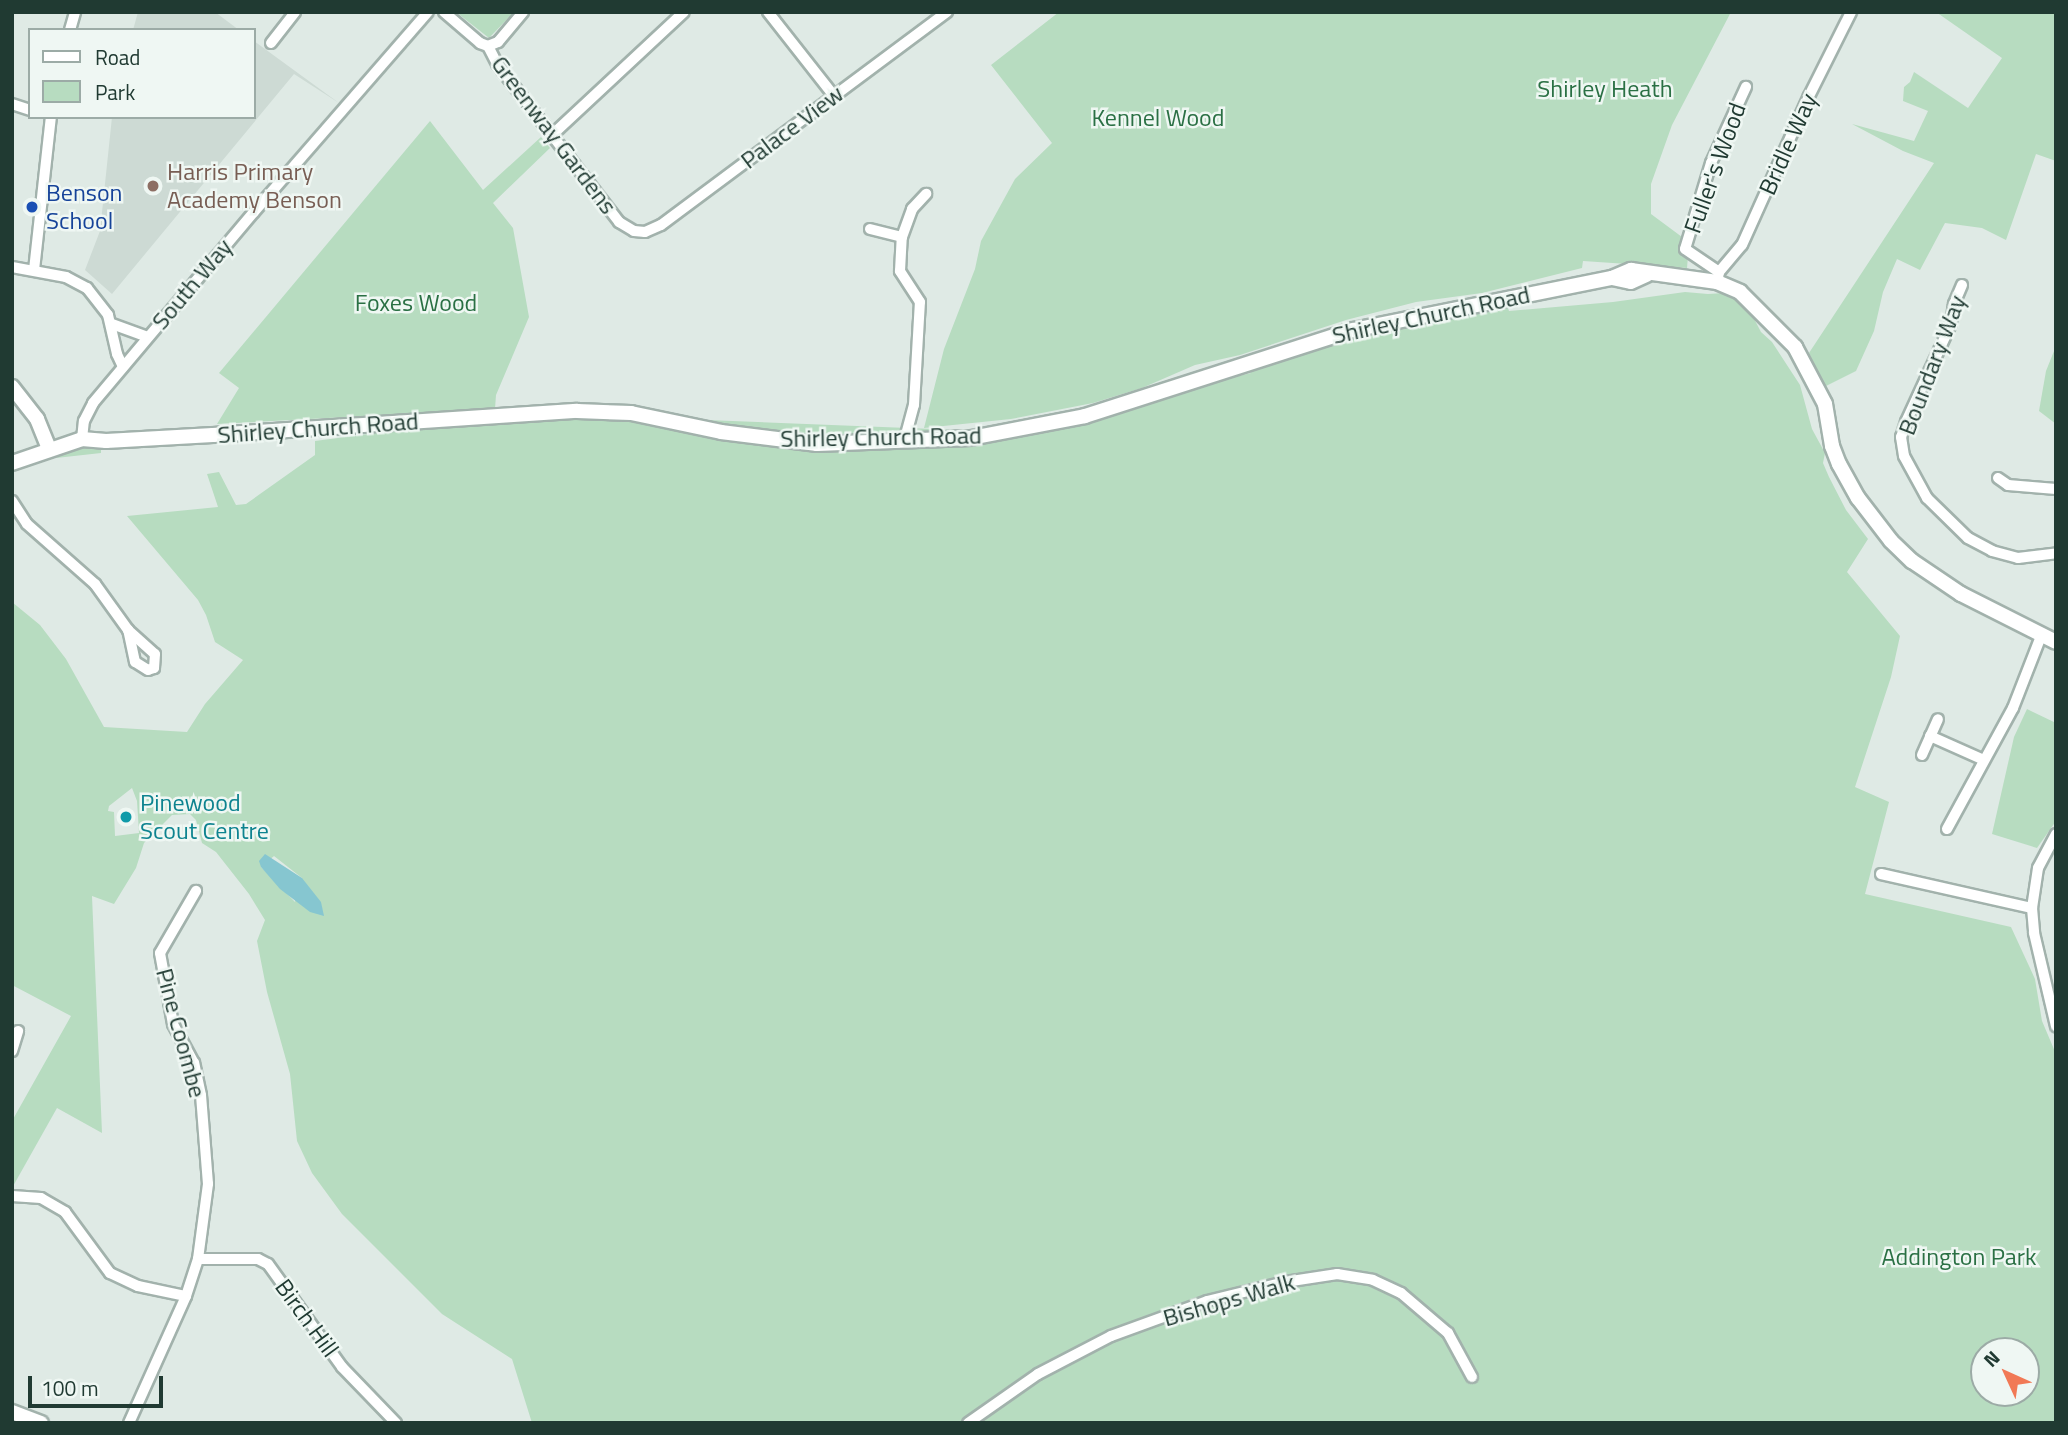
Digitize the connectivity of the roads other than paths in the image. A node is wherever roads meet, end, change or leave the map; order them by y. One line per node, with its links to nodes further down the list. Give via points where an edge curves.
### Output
1 (295, 12): 9 (street)
2 (428, 12): 26 (street, South Way)
3 (444, 12): 10 (street, Greenway Gardens)
4 (523, 12): 10 (street, via 498,42)
5 (684, 12): 14 (street)
6 (768, 12): 12 (street)
7 (947, 12): 12 (street, Palace View)
8 (1851, 12): 22 (street, Bridle Way, via 1742,245)
9 (271, 43)
10 (488, 46): 14 (street, Greenway Gardens)
11 (1746, 87): 19 (street, Fuller's Wood, via 1711,163 1685,249)
12 (834, 96): 17 (street, Palace View, via 661,225 650,232)
13 (51, 119): 21 (street)
14 (552, 135): 17 (street, Greenway Gardens, via 619,222)
15 (926, 194): 18 (street, via 912,209)
16 (870, 229): 18 (street)
17 (634, 231)
18 (902, 237): 30 (street, via 900,271 920,302 914,405)
19 (1699, 258): 22 (street); 23 (street)
20 (12, 267): 21 (street)
21 (34, 270): 25 (street, via 81,284 100,302)
22 (1718, 277): 23 (street, Shirley Church Road); 38 (street, via 1772,321 1795,347 1825,404 1839,464 1891,541 1961,594)
23 (1699, 280): 30 (street, Shirley Church Road, via 1646,275 1631,282 1612,278 1353,330 1085,416 971,438)
24 (1962, 285): 36 (street, Boundary Way, via 1951,324 1906,422 1901,437 1904,456 1927,498 1968,538 2018,558)
25 (112, 324): 26 (street); 27 (street)
26 (148, 337): 27 (street, South Way)
27 (123, 367): 29 (street, South Way, via 89,409)
28 (12, 387): 31 (street, via 37,419)
29 (82, 439): 30 (street, Shirley Church Road, via 599,411 657,417 769,440); 31 (street, Shirley Church Road)
30 (904, 442)
31 (49, 448): 32 (street, Shirley Church Road)
32 (12, 463)
33 (1998, 478): 34 (street, via 2008,485)
34 (2056, 489)
35 (12, 502): 37 (street, via 34,530 95,584)
36 (2056, 553)
37 (128, 630)
38 (2041, 636): 39 (street); 43 (street, via 2013,708)
39 (2056, 642)
40 (1938, 719): 41 (street)
41 (1930, 736): 42 (street); 43 (street)
42 (1922, 755)
43 (1984, 760): 44 (street)
44 (1947, 828)
45 (2056, 834): 48 (street, via 2038,868)
46 (1881, 874): 48 (street)
47 (196, 891): 53 (street, Pine Coombe, via 160,953 173,1024 194,1063 201,1095 208,1184)
48 (2032, 908): 49 (street)
49 (2056, 1026)
50 (18, 1031): 51 (street)
51 (12, 1051)
52 (12, 1196): 54 (street, via 41,1198 65,1212 110,1273 138,1286)
53 (198, 1259): 54 (street, Pine Coombe); 59 (street, Birch Hill, via 258,1259 268,1264 342,1367)
54 (186, 1296): 58 (street, Pine Coombe)
55 (1472, 1377): 60 (street, Bishops Walk, via 1448,1333 1401,1293 1373,1279 1337,1274 1207,1301 1111,1336 1038,1374)
56 (12, 1412): 57 (street)
57 (41, 1423)
58 (129, 1423)
59 (396, 1423)
60 (968, 1423)

